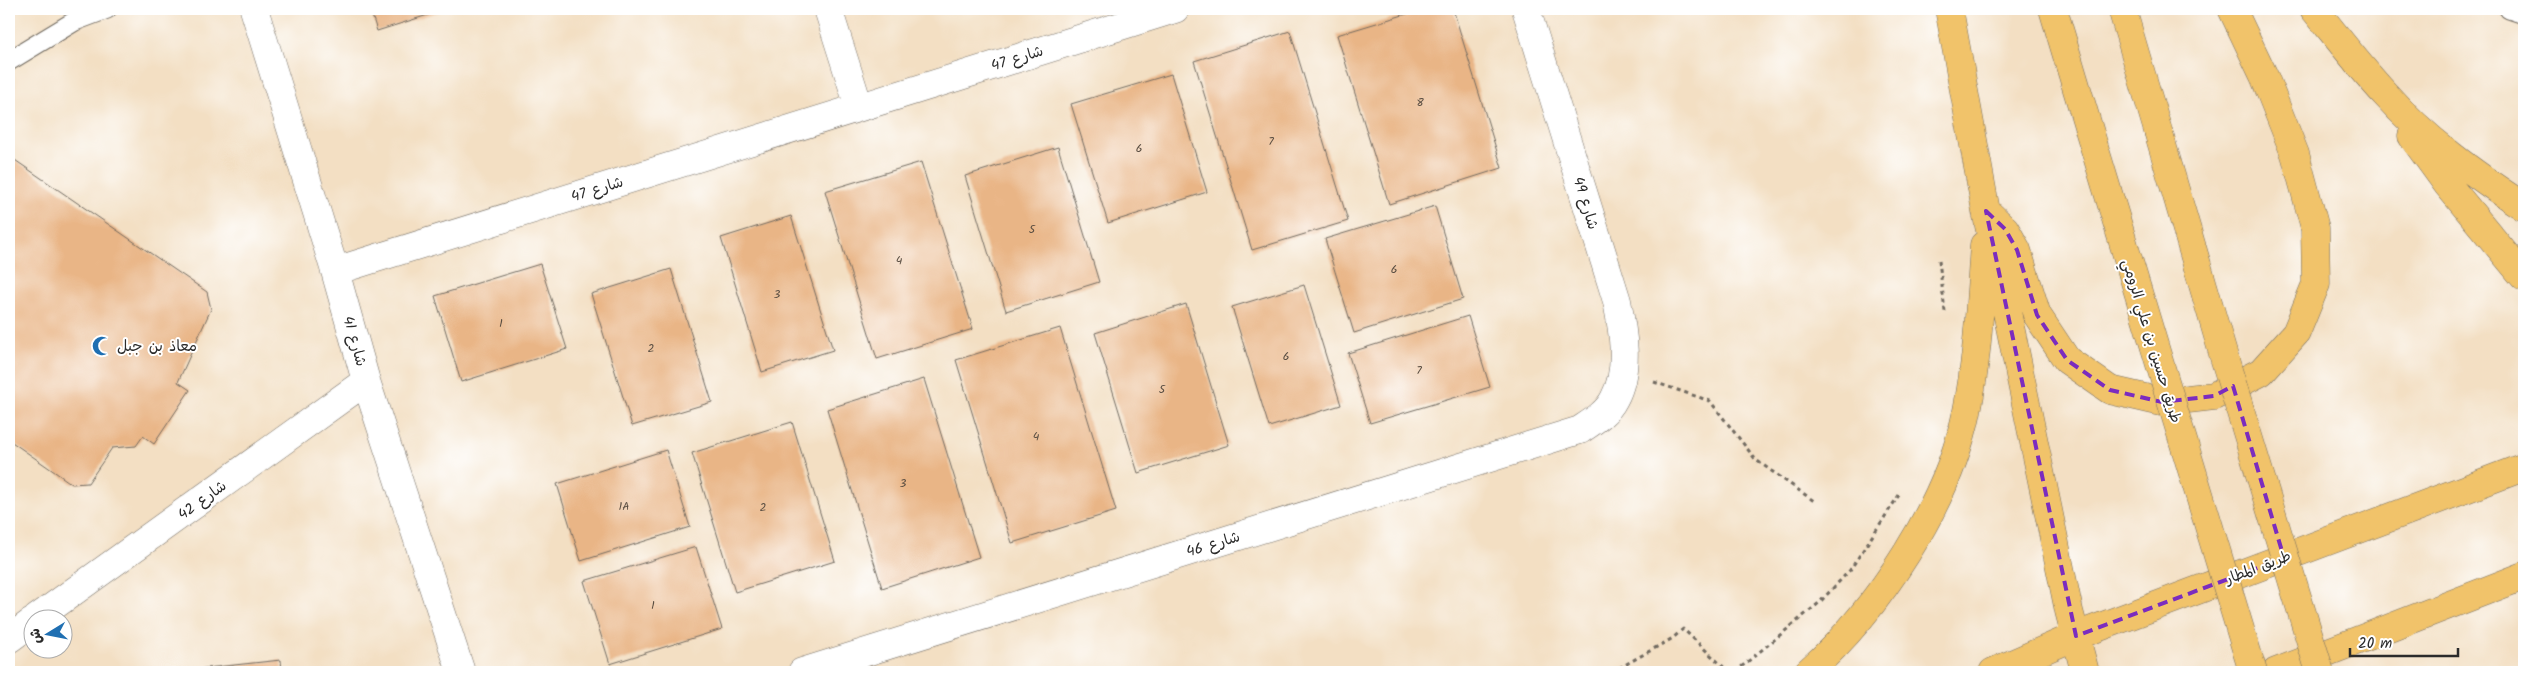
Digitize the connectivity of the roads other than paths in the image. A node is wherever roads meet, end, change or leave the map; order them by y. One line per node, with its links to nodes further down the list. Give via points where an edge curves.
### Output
1 (107, 9): 13 (lane, via 75,21)
2 (254, 9): 18 (street, شارع 41)
3 (828, 9): 15 (street)
4 (1175, 9): 15 (street, شارع 47)
5 (1526, 9): 21 (street, شارع 49, via 1617,301 1625,342 1622,371)
6 (1949, 9): 17 (highway)
7 (2053, 9): 33 (highway, طريق حسين بن علي الرومي, bridge)
8 (2122, 9): 35 (highway, bridge)
9 (2232, 9): 17 (highway, via 2264,76 2295,154 2315,228 2316,284 2296,332 2261,372 2214,396 2162,402 2110,390 2067,360 2037,315 2017,250 2005,229)
10 (2314, 9): 14 (highway)
11 (2509, 9): 12 (lane)
12 (2524, 14)
13 (9, 61)
14 (2385, 95): 16 (highway, via 2434,142); 19 (highway, via 2447,184)
15 (859, 107): 18 (street, شارع 47)
16 (2524, 207)
17 (1986, 211): 26 (highway); 30 (highway, via 1976,362 1967,413 1951,462 1930,510 1881,592 1854,626)
18 (335, 271): 20 (street, شارع 41)
19 (2524, 277)
20 (366, 381): 24 (street, شارع 42); 28 (street, شارع 41)
21 (1614, 399): 29 (street, شارع 46, via 1598,419 1580,430)
22 (2524, 466): 26 (highway, طريق المطار)
23 (2524, 576): 34 (highway)
24 (51, 608)
25 (22, 629): 27 (street)
26 (2076, 636): 31 (highway, طريق المطار); 32 (highway)
27 (9, 639)
28 (461, 672)
29 (802, 672)
30 (1808, 672)
31 (1993, 672)
32 (2086, 672)
33 (2253, 672)
34 (2276, 672)
35 (2320, 672)

